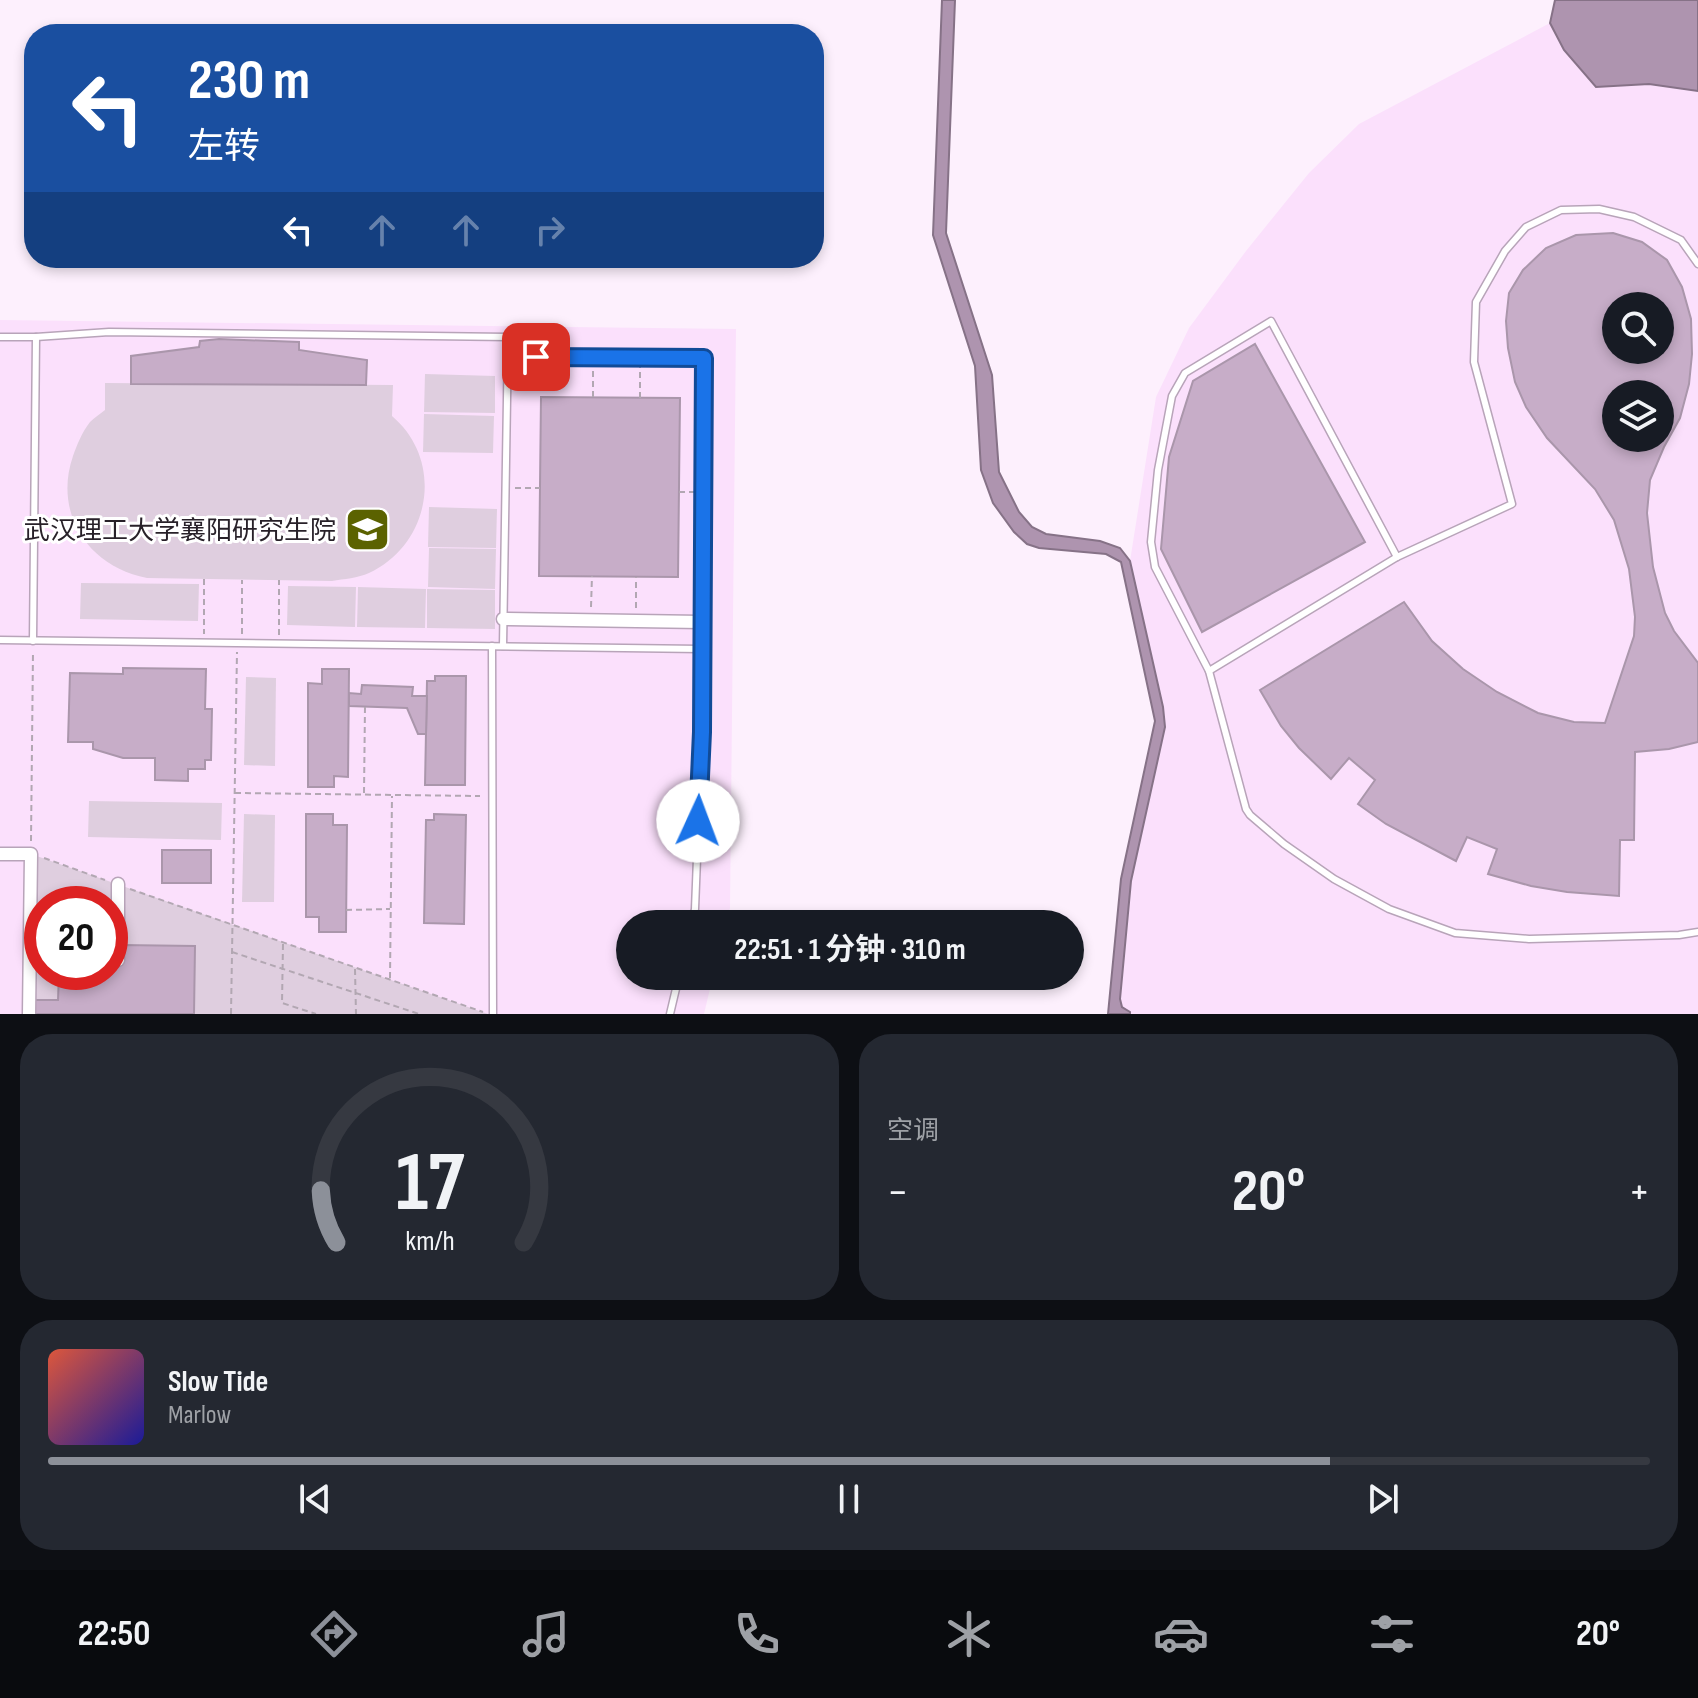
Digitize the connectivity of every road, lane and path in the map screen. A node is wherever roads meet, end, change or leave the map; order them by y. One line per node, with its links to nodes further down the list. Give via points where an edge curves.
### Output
1 (1698, 264): 13 (lane, via 1681,240 1634,217 1599,209 1561,210 1526,227 1505,251 1476,302 1474,362 1512,504)
2 (0, 337): 3 (lane)
3 (36, 337): 4 (lane, via 109,332); 24 (lane)
4 (508, 337): 5 (lane, via 536,357); 9 (lane)
5 (593, 358): 6 (lane); 7 (path)
6 (640, 358): 8 (path); 12 (lane, via 704,358)
7 (593, 397)
8 (640, 398)
9 (506, 487): 10 (path); 19 (lane)
10 (540, 488)
11 (679, 492): 12 (path)
12 (703, 493): 22 (lane)
13 (1397, 557): 31 (lane); 31 (lane, via 1271,321 1185,373 1172,396 1158,470 1151,542 1155,567)
14 (592, 576): 20 (path)
15 (636, 577): 21 (path)
16 (204, 579): 25 (path)
17 (242, 580): 26 (path)
18 (279, 580): 27 (path)
19 (503, 619): 20 (street); 29 (lane)
20 (591, 620): 21 (street)
21 (635, 621): 22 (street)
22 (701, 622): 30 (lane)
23 (0, 640): 24 (lane)
24 (33, 641): 25 (lane); 38 (path)
25 (204, 643): 26 (lane)
26 (239, 643): 27 (lane); 33 (path)
27 (279, 643): 28 (lane)
28 (492, 646): 29 (lane); 36 (lane)
29 (503, 646): 30 (lane)
30 (701, 649): 42 (lane)
31 (1209, 671): 44 (lane, via 1246,809 1309,862 1389,909 1455,933 1529,939)
32 (365, 706): 34 (path)
33 (234, 793): 34 (path); 43 (path)
34 (364, 794): 35 (path)
35 (392, 795): 36 (path); 40 (path)
36 (493, 796): 57 (lane)
37 (0, 854): 38 (street)
38 (31, 854): 39 (path); 53 (street)
39 (118, 884): 43 (path)
40 (391, 909): 41 (path); 49 (path)
41 (346, 910)
42 (695, 910)
43 (231, 924): 45 (path); 46 (path)
44 (1698, 932)
45 (283, 942): 47 (path); 48 (path)
46 (231, 951): 48 (path); 52 (path)
47 (355, 968): 49 (path); 51 (path)
48 (283, 969): 51 (path); 54 (path, via 282,1003)
49 (390, 980): 57 (path)
50 (676, 990): 58 (lane)
51 (355, 993): 55 (path); 56 (path)
52 (232, 1013)
53 (29, 1014)
54 (316, 1014)
55 (356, 1014)
56 (419, 1014)
57 (491, 1014)
58 (670, 1014)

